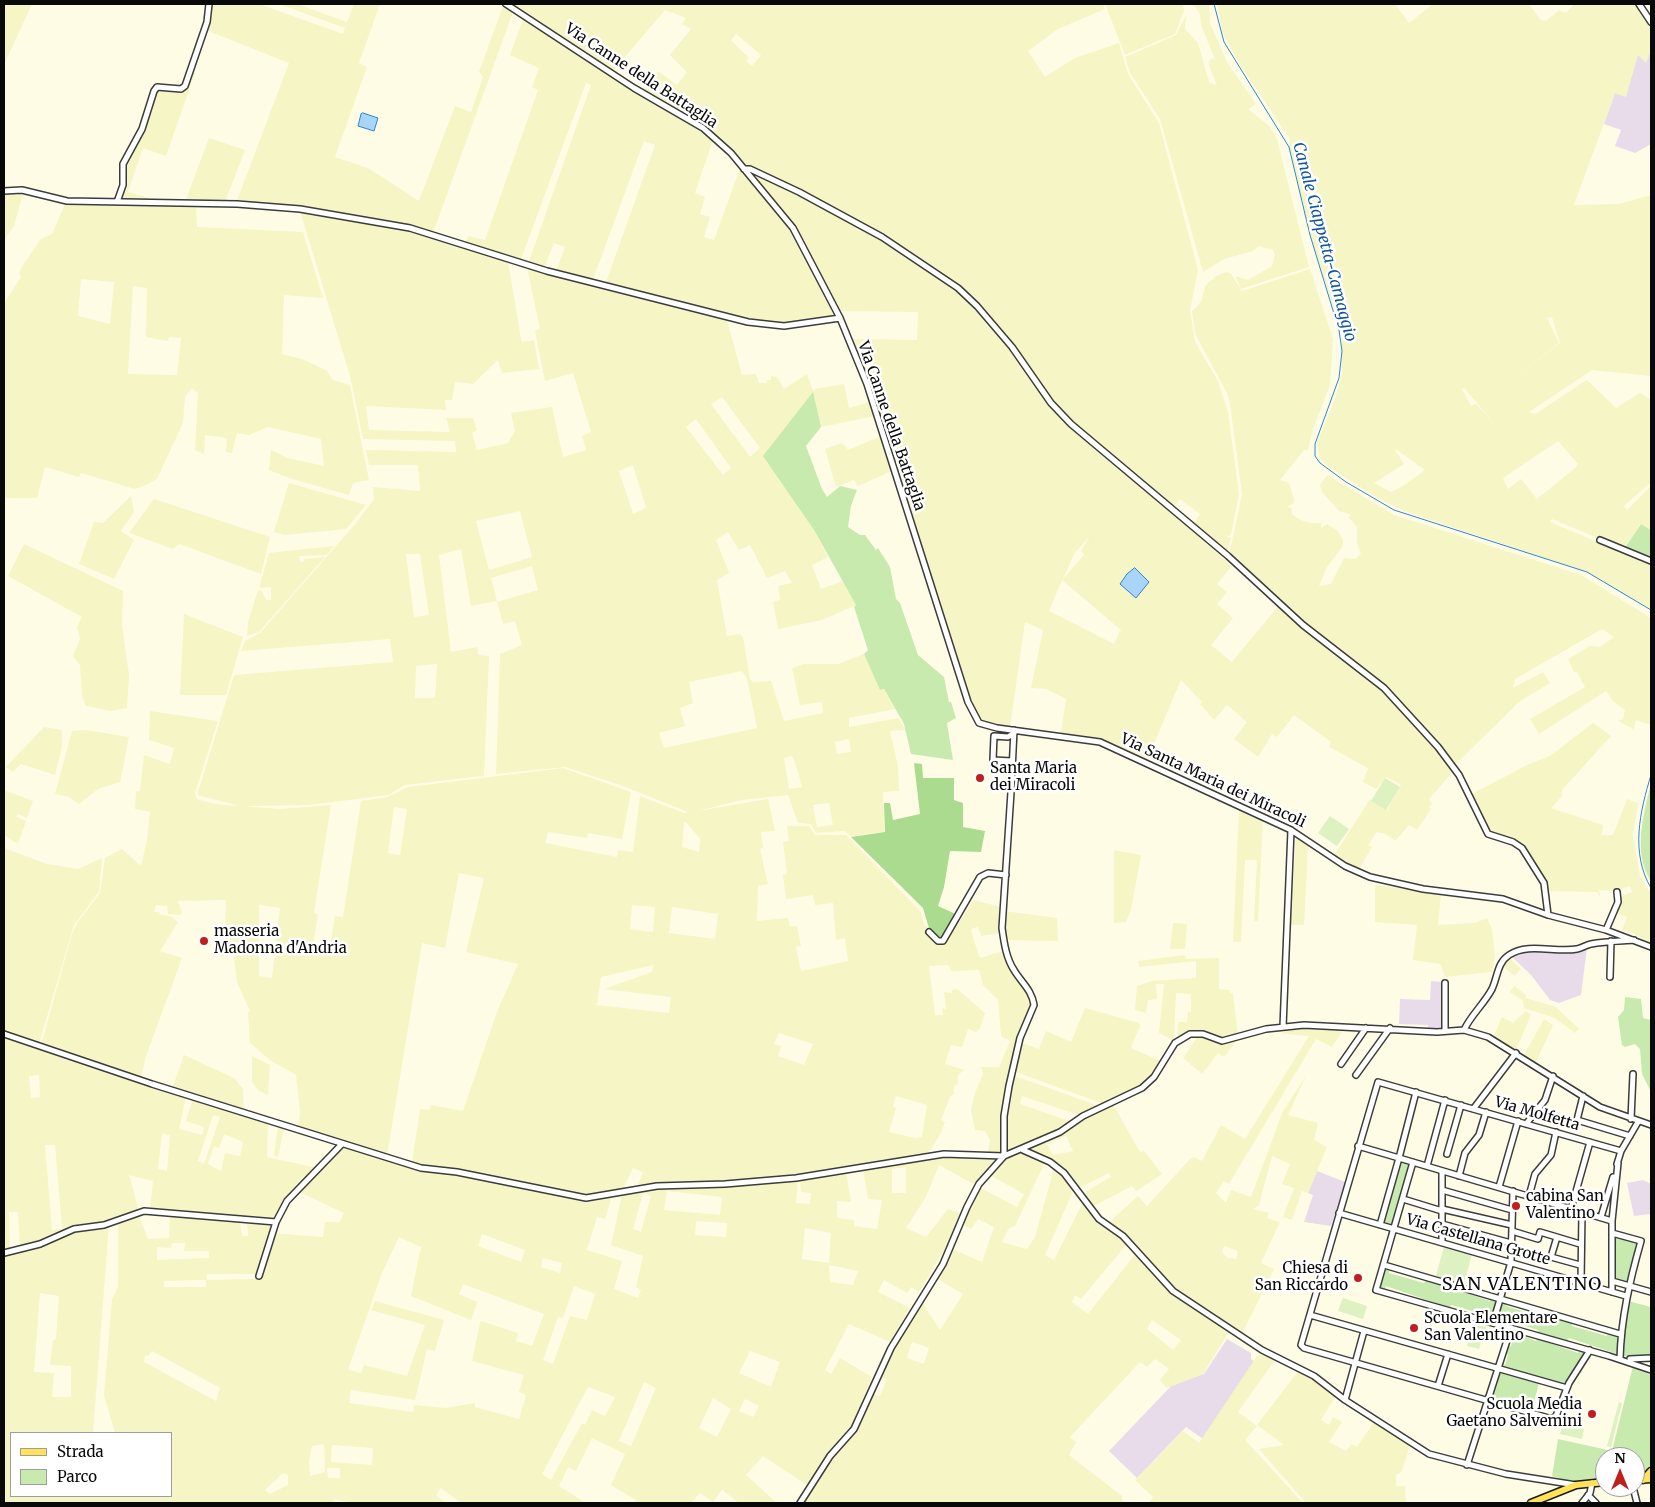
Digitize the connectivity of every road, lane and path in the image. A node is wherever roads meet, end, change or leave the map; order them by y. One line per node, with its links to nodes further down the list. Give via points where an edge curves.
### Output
1 (209, 4): 7 (street, via 207,22 185,86 154,91 142,129 123,164 123,185)
2 (506, 4): 5 (street, Via Canne della Battaglia, via 634,88 703,128)
3 (1639, 4): 4 (street)
4 (1651, 22)
5 (744, 169): 8 (street, Via Canne della Battaglia, via 792,228); 19 (street, via 799,192 882,237 940,274 969,298 1012,347 1050,403 1071,424 1228,556 1303,625 1384,688 1459,775 1488,834 1522,848 1544,883)
6 (4, 191): 7 (street, via 22,190 67,201)
7 (117, 202): 8 (street, via 237,204 300,209 410,228 548,271 748,322 784,326)
8 (840, 318): 11 (street, Via Canne della Battaglia, via 870,393 968,702 978,723)
9 (1600, 540): 10 (street)
10 (1651, 561)
11 (986, 726): 12 (street, Via Santa Maria dei Miracoli)
12 (1014, 731): 13 (street); 13 (street, via 1008,737 994,736 993,760); 16 (street, Via Santa Maria dei Miracoli, via 1100,742)
13 (1012, 761): 14 (street)
14 (1012, 770)
15 (1012, 777): 17 (street)
16 (1291, 830): 19 (street, Via Santa Maria dei Miracoli, via 1338,862 1370,877 1503,900); 27 (street)
17 (1006, 875): 21 (street, via 988,873 980,877 943,942); 57 (street, via 1002,914 1004,942 1014,970 1034,1004 1022,1033 1004,1116)
18 (1617, 892): 20 (street, via 1618,902)
19 (1548, 914): 20 (street, Via Santa Maria dei Miracoli)
20 (1606, 930): 22 (street, Via Santa Maria dei Miracoli)
21 (929, 932)
22 (1638, 940): 23 (street); 24 (street, Via Santa Maria dei Miracoli)
23 (1611, 941): 25 (street); 30 (street, via 1579,949 1520,949 1509,955 1502,961 1492,988)
24 (1651, 947)
25 (1610, 977)
26 (1446, 983): 31 (street)
27 (1283, 1027): 28 (street); 54 (street, via 1222,1041 1202,1034 1183,1038 1174,1043 1154,1078 1142,1088)
28 (1366, 1028): 29 (street); 34 (street)
29 (1390, 1028): 31 (street); 36 (street)
30 (1464, 1030): 31 (street); 33 (street, via 1488,1037)
31 (1446, 1031)
32 (4, 1034): 52 (street)
33 (1516, 1053): 37 (street); 42 (street)
34 (1341, 1064)
35 (1633, 1074): 44 (street)
36 (1356, 1075)
37 (1553, 1076): 39 (street); 47 (street, via 1545,1100)
38 (1416, 1092): 40 (street, Via Molfetta); 53 (street, Via Molfetta, via 1378,1082); 58 (street)
39 (1583, 1096): 44 (street, via 1600,1107); 50 (street, via 1577,1120)
40 (1445, 1100): 41 (street, Via Molfetta); 61 (street)
41 (1461, 1105): 42 (street, Via Molfetta); 56 (street)
42 (1474, 1108): 43 (street, Via Molfetta)
43 (1486, 1112): 45 (street, Via Molfetta); 63 (street, via 1479,1135 1465,1153)
44 (1631, 1119): 46 (street)
45 (1518, 1121): 47 (street, Via Molfetta); 64 (street)
46 (1638, 1122): 48 (street); 50 (street)
47 (1526, 1124): 49 (street, Via Molfetta)
48 (1651, 1125)
49 (1556, 1132): 51 (street, Via Molfetta); 67 (street, via 1551,1155 1535,1174)
50 (1630, 1136): 55 (street)
51 (1590, 1142): 55 (street, Via Molfetta); 69 (street)
52 (342, 1144): 57 (street, via 421,1168 457,1172 586,1198 657,1186 796,1178 944,1154); 76 (street, via 287,1201)
53 (1358, 1146): 58 (street); 73 (street)
54 (1021, 1150): 57 (street); 112 (street, via 1050,1162 1064,1173 1099,1219 1123,1236 1173,1291 1262,1350 1314,1376)
55 (1621, 1151): 60 (street)
56 (1447, 1154)
57 (1004, 1156): 119 (street, via 979,1184 943,1264 891,1348 854,1429 830,1456)
58 (1399, 1158): 59 (street); 78 (street)
59 (1413, 1162): 61 (street); 68 (street)
60 (1618, 1163): 74 (street); 75 (street)
61 (1426, 1166): 62 (street)
62 (1442, 1171): 63 (street); 65 (street)
63 (1459, 1176): 64 (street)
64 (1499, 1188): 66 (street)
65 (1442, 1190): 70 (street); 71 (street)
66 (1513, 1191): 67 (street); 71 (street)
67 (1529, 1196): 69 (street)
68 (1403, 1199): 70 (street); 80 (street)
69 (1572, 1208): 72 (street)
70 (1442, 1210): 77 (street); 79 (street)
71 (1512, 1210): 79 (street)
72 (1582, 1212): 74 (street); 85 (street)
73 (1338, 1213): 78 (street, Via Castellana Grotte); 98 (street)
74 (1601, 1217): 75 (street)
75 (1612, 1221): 81 (street)
76 (276, 1222): 86 (street, via 144,1211 104,1225 74,1229 40,1244); 90 (street)
77 (1442, 1224): 83 (street); 84 (street)
78 (1380, 1225): 80 (street, Via Castellana Grotte)
79 (1512, 1228): 82 (street, via 1538,1238 1540,1232); 84 (street)
80 (1394, 1229): 83 (street, Via Castellana Grotte); 88 (street)
81 (1612, 1233): 91 (street); 93 (street, via 1641,1241)
82 (1557, 1237): 85 (street); 89 (street, via 1551,1257)
83 (1442, 1242): 87 (street, Via Castellana Grotte)
84 (1512, 1243): 87 (street)
85 (1580, 1244): 89 (street)
86 (4, 1253)
87 (1511, 1262): 92 (street, Via Castellana Grotte); 97 (street)
88 (1384, 1265): 97 (street); 99 (street, via 1376,1290)
89 (1580, 1265): 92 (street)
90 (259, 1276)
91 (1612, 1281): 93 (street); 94 (street)
92 (1581, 1282): 94 (street, Via Castellana Grotte)
93 (1629, 1285): 95 (street); 96 (street)
94 (1612, 1292): 96 (street, Via Castellana Grotte)
95 (1651, 1292)
96 (1626, 1296): 102 (street)
97 (1500, 1299): 99 (street); 102 (street)
98 (1310, 1315): 101 (street); 107 (street, via 1301,1345)
99 (1493, 1323): 100 (street)
100 (1510, 1328): 103 (street); 108 (street)
101 (1364, 1331): 104 (street); 107 (street)
102 (1620, 1334): 106 (street)
103 (1590, 1350): 106 (street); 111 (street)
104 (1448, 1354): 108 (street); 110 (street)
105 (1651, 1358): 106 (street)
106 (1620, 1359): 109 (street)
107 (1356, 1363): 110 (street); 112 (street)
108 (1498, 1368): 111 (street); 113 (street)
109 (1651, 1370)
110 (1438, 1386): 113 (street)
111 (1566, 1388): 113 (street, via 1552,1419)
112 (1345, 1400): 114 (street, via 1429,1454)
113 (1487, 1400): 114 (street)
114 (1467, 1465): 117 (street)
115 (1592, 1483): 116 (main road); 117 (main road); 118 (street)
116 (1595, 1483)
117 (1576, 1485): 120 (main road)
118 (1588, 1495): 121 (street); 122 (street)
119 (800, 1503)
120 (1531, 1503)
121 (1582, 1503)
122 (1596, 1503)

